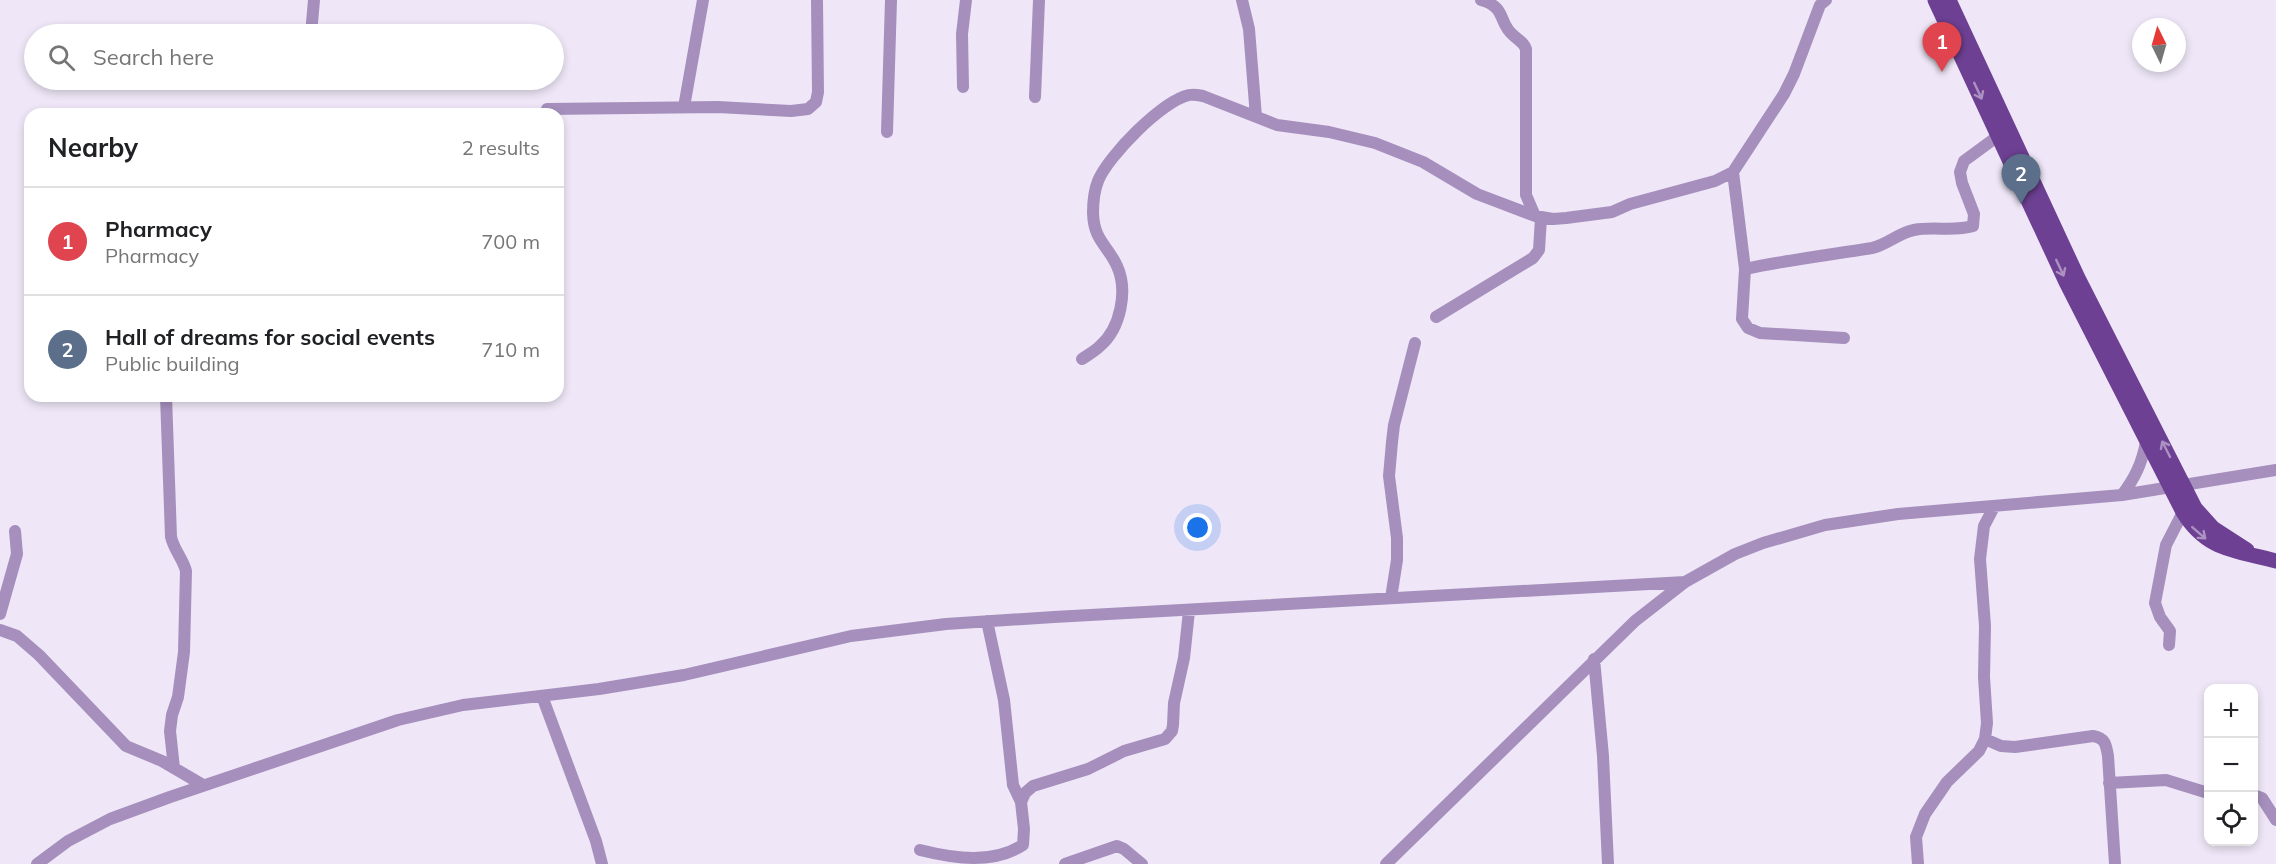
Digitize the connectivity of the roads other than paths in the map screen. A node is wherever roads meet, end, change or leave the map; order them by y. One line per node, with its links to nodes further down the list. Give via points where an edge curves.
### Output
1 (314, 0): 12 (street)
2 (703, 0): 15 (street)
3 (817, 0): 15 (street, via 818,92 816,102 808,109)
4 (891, 0): 18 (street)
5 (966, 0): 13 (street)
6 (1040, 0): 14 (street)
7 (1242, 0): 17 (street, via 1249,29)
8 (1481, 0): 21 (street, via 1498,10 1512,35 1526,49 1526,195)
9 (1826, 0): 20 (street, via 1820,5 1784,94)
10 (1935, 0): 19 (main road, one-way to 19)
11 (1949, 0): 30 (main road, one-way to 11)
12 (312, 24)
13 (963, 87)
14 (1035, 97)
15 (684, 107): 16 (street)
16 (564, 109)
17 (1256, 117): 21 (street, via 1276,125 1375,143 1423,162 1477,194); 26 (street, via 1203,96 1183,98 1152,117 1102,173 1093,213 1098,239 1118,268 1121,306 1111,334)
18 (887, 132)
19 (1998, 136): 22 (street, via 1964,162 1960,172 1974,214 1973,226 1915,229 1874,247); 28 (main road, one-way to 28)
20 (1733, 172): 21 (street, via 1612,212); 22 (street)
21 (1538, 217): 23 (street, via 1539,250 1533,258)
22 (1744, 269): 24 (street, via 1741,313 1748,328 1760,333)
23 (1436, 317)
24 (1844, 338)
25 (1414, 343): 40 (street, via 1392,442 1389,476 1397,560)
26 (1082, 359)
27 (166, 402): 49 (street, via 171,537 186,571 184,652 170,731)
28 (2146, 442): 30 (main road); 31 (street, via 2138,472)
29 (2276, 470): 30 (street)
30 (2177, 487): 31 (street); 33 (main road); 35 (main road, via 2203,519)
31 (2122, 495): 32 (street)
32 (1994, 507): 37 (street, via 1898,514 1825,525 1763,543); 48 (street, via 1984,526 1980,559 1985,626)
33 (2182, 512): 35 (main road, one-way to 35, via 2205,538); 45 (street, via 2166,545 2156,596 2157,609 2170,631)
34 (15, 531): 42 (street, via 18,555)
35 (2254, 555): 36 (main road)
36 (2276, 561)
37 (1711, 567): 38 (street); 39 (street)
38 (1685, 582): 39 (street); 46 (street)
39 (1651, 583): 40 (street)
40 (1391, 598): 41 (street)
41 (1189, 611): 43 (street); 54 (street, via 1172,731 1166,739 1033,786)
42 (0, 614)
43 (987, 621): 47 (street, via 851,636 684,675); 54 (street, via 1004,700 1013,785)
44 (0, 630): 49 (street, via 16,636 39,655 126,746)
45 (2169, 645)
46 (1594, 659): 62 (street); 63 (street)
47 (542, 696): 51 (street, via 463,705 413,716); 59 (street)
48 (1985, 739): 50 (street, via 2015,747 2101,738 2108,756); 64 (street, via 1925,814 1916,837)
49 (174, 768): 51 (street)
50 (2109, 783): 52 (street, via 2166,780); 65 (street)
51 (203, 785): 58 (street, via 101,824 68,841)
52 (2205, 792)
53 (2258, 797): 55 (street)
54 (1021, 802): 57 (street, via 1024,837)
55 (2276, 820)
56 (920, 850): 57 (street, via 977,863)
57 (1017, 858)
58 (37, 864)
59 (602, 864)
60 (1065, 864): 61 (street, via 1117,846)
61 (1142, 864)
62 (1386, 864)
63 (1608, 864)
64 (1918, 864)
65 (2115, 864)

